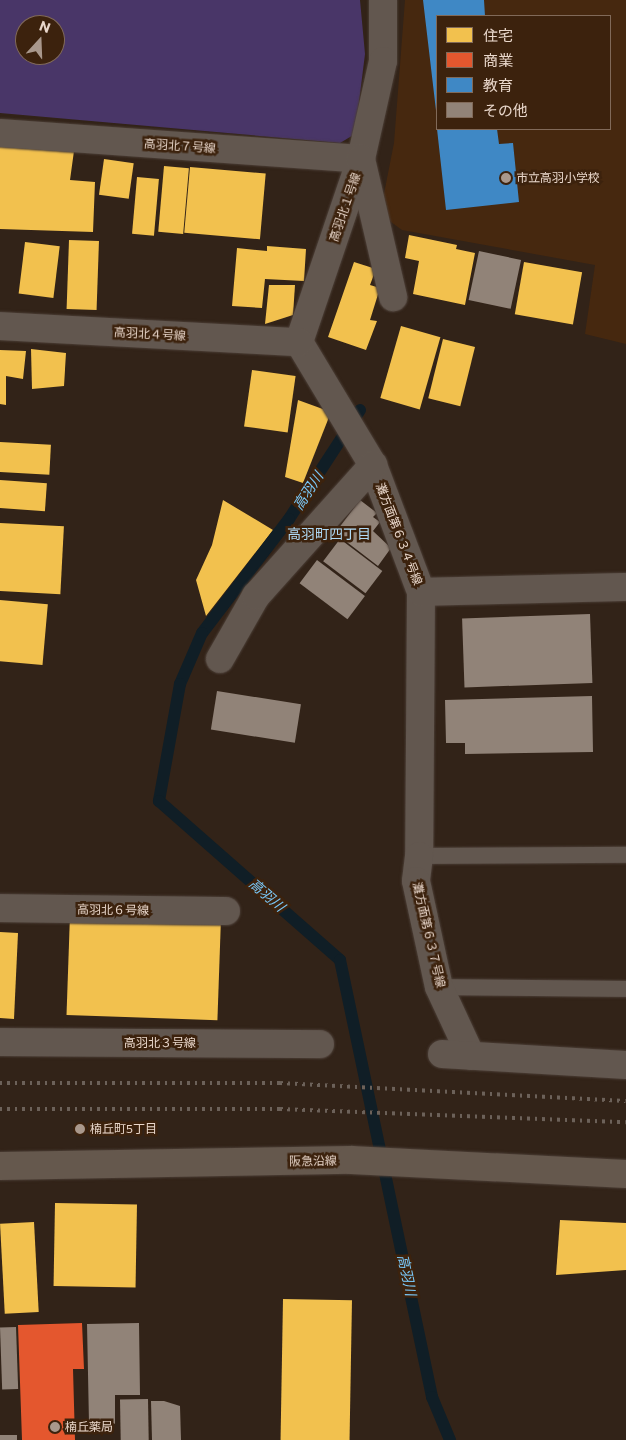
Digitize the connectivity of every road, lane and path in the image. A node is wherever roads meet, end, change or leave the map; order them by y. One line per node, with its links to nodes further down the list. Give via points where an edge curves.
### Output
1 (383, 0): 3 (street, 高羽北１号線, via 383,61)
2 (0, 133): 3 (street, 高羽北７号線)
3 (361, 158): 4 (street); 6 (street, 高羽北１号線)
4 (393, 297)
5 (0, 326): 6 (street, 高羽北４号線)
6 (299, 342): 7 (street, 灘方面第６３４号線)
7 (368, 459): 9 (street, 灘方面第６３４号線); 10 (street, via 256,596)
8 (626, 587): 9 (street, 灘方面第６３４号線)
9 (421, 592): 12 (street, 灘方面第６３７号線)
10 (220, 659)
11 (626, 855): 12 (lane)
12 (419, 856): 15 (street, 灘方面第６３７号線, via 416,880)
13 (0, 908): 14 (street, 高羽北６号線)
14 (226, 911)
15 (440, 987): 16 (lane); 20 (street, 灘方面第６３７号線)
16 (626, 988)
17 (0, 1042): 18 (street, 高羽北３号線)
18 (320, 1044)
19 (442, 1054): 20 (street)
20 (472, 1056): 21 (street)
21 (626, 1065)
22 (0, 1166): 23 (street, 阪急沿線, via 351,1160)
23 (626, 1174)

